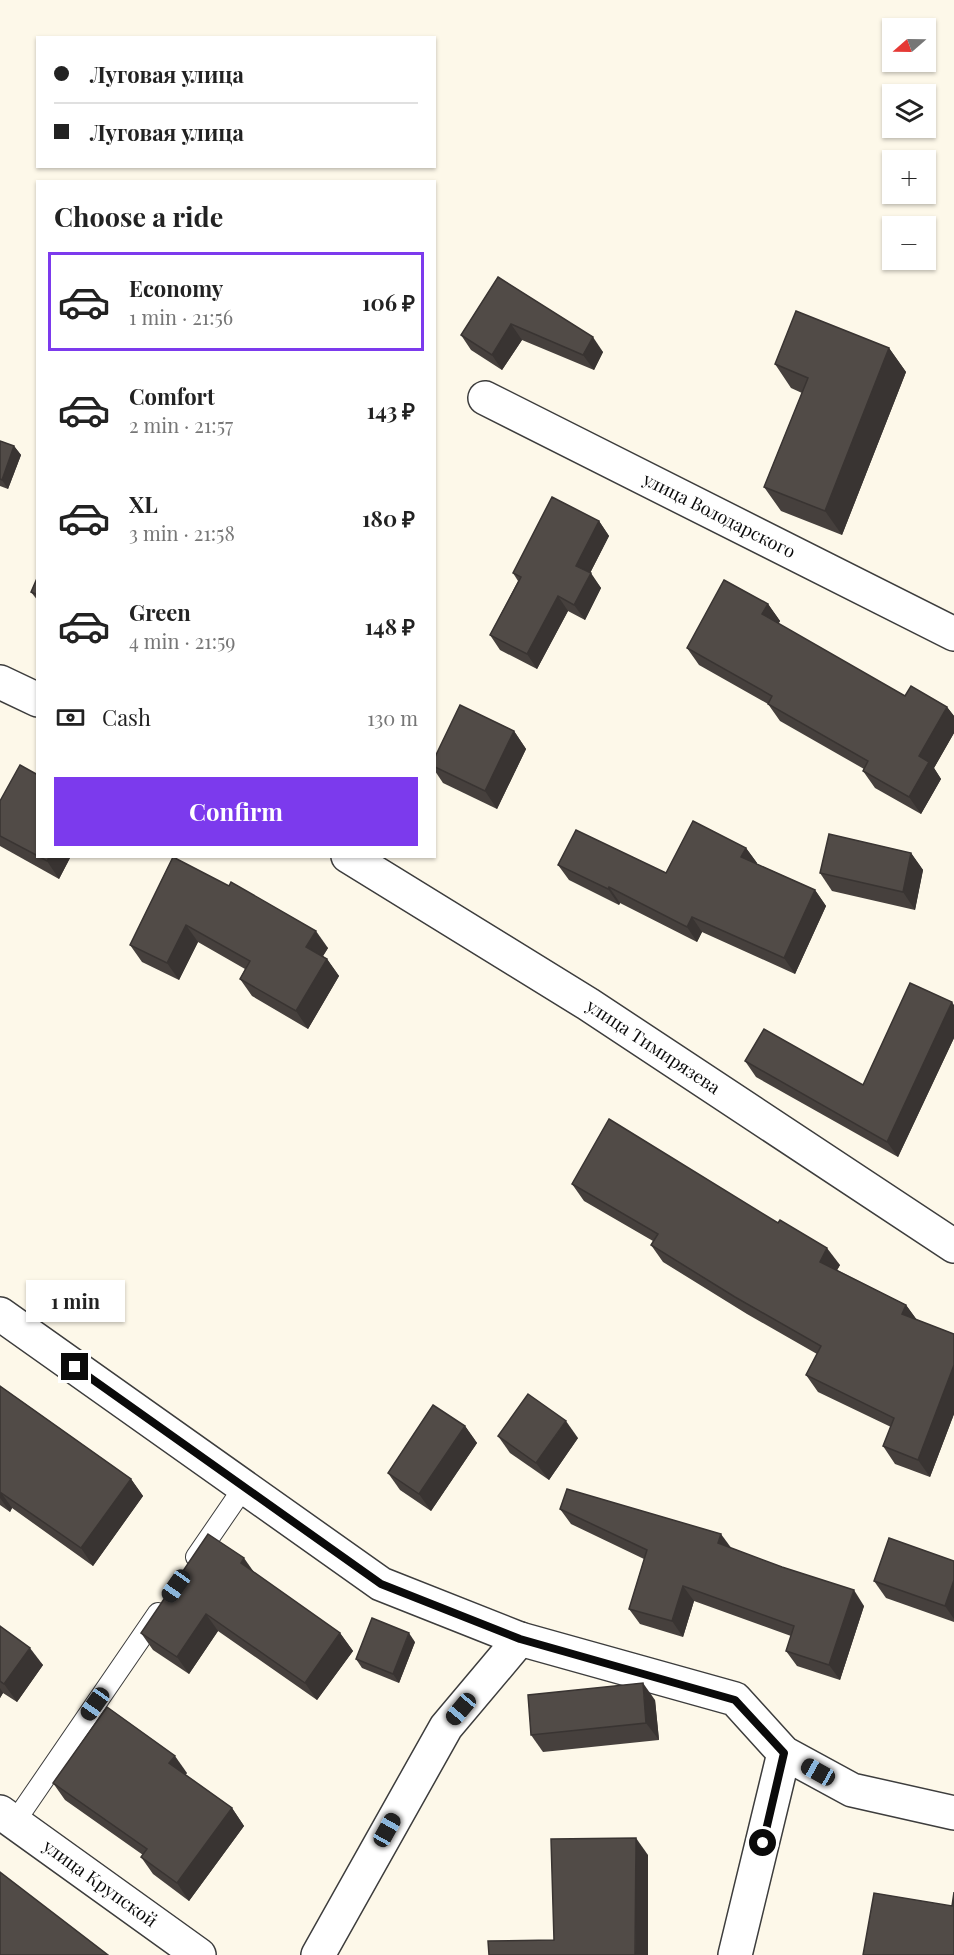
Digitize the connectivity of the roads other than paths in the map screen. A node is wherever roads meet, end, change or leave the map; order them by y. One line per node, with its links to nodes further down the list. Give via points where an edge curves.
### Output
1 (484, 398): 2 (street, улица Володарского)
2 (954, 634)
3 (0, 682): 4 (street)
4 (36, 699)
5 (351, 858): 6 (street, улица Тимирязева, via 588,1004)
6 (954, 1246)
7 (0, 1314): 8 (street)
8 (244, 1487): 9 (lane); 11 (street, via 381,1584)
9 (183, 1576)
10 (170, 1596): 14 (lane)
11 (520, 1639): 12 (street, via 735,1700); 16 (street, via 446,1727)
12 (784, 1753): 13 (street, via 852,1790); 17 (street)
13 (954, 1813)
14 (7, 1817): 15 (street, улица Крупской)
15 (199, 1955)
16 (318, 1955)
17 (735, 1955)

